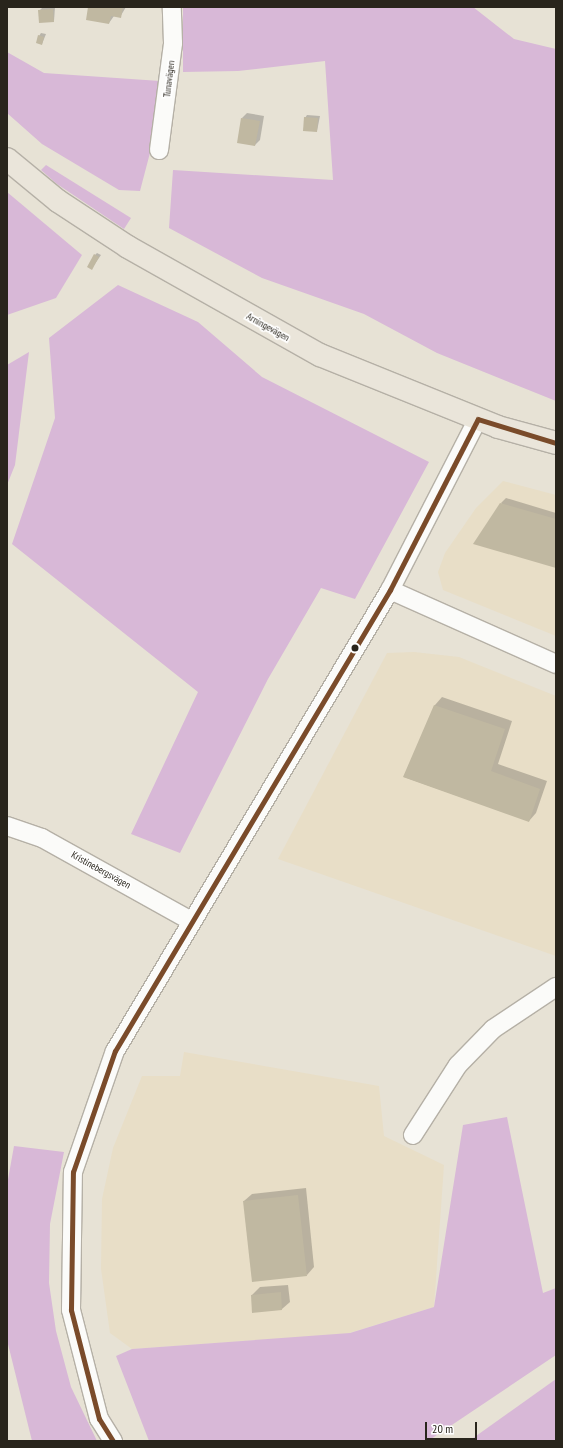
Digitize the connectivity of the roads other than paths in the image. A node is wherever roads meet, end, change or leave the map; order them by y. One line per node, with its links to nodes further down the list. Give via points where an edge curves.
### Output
1 (172, 7): 2 (street, Tunavägen, via 173,43)
2 (159, 150)
3 (7, 159): 4 (main road, Arningevägen, via 58,201 104,232 320,355)
4 (478, 419): 5 (main road, Arningevägen); 6 (street)
5 (556, 443)
6 (390, 590): 7 (street); 9 (street)
7 (556, 664)
8 (7, 826): 9 (street, Kristinebergsvägen, via 42,838)
9 (191, 921): 12 (street, via 115,1051 73,1172 71,1310 99,1419)
10 (556, 987): 11 (street, via 488,1034 458,1065)
11 (413, 1135)
12 (113, 1441)

